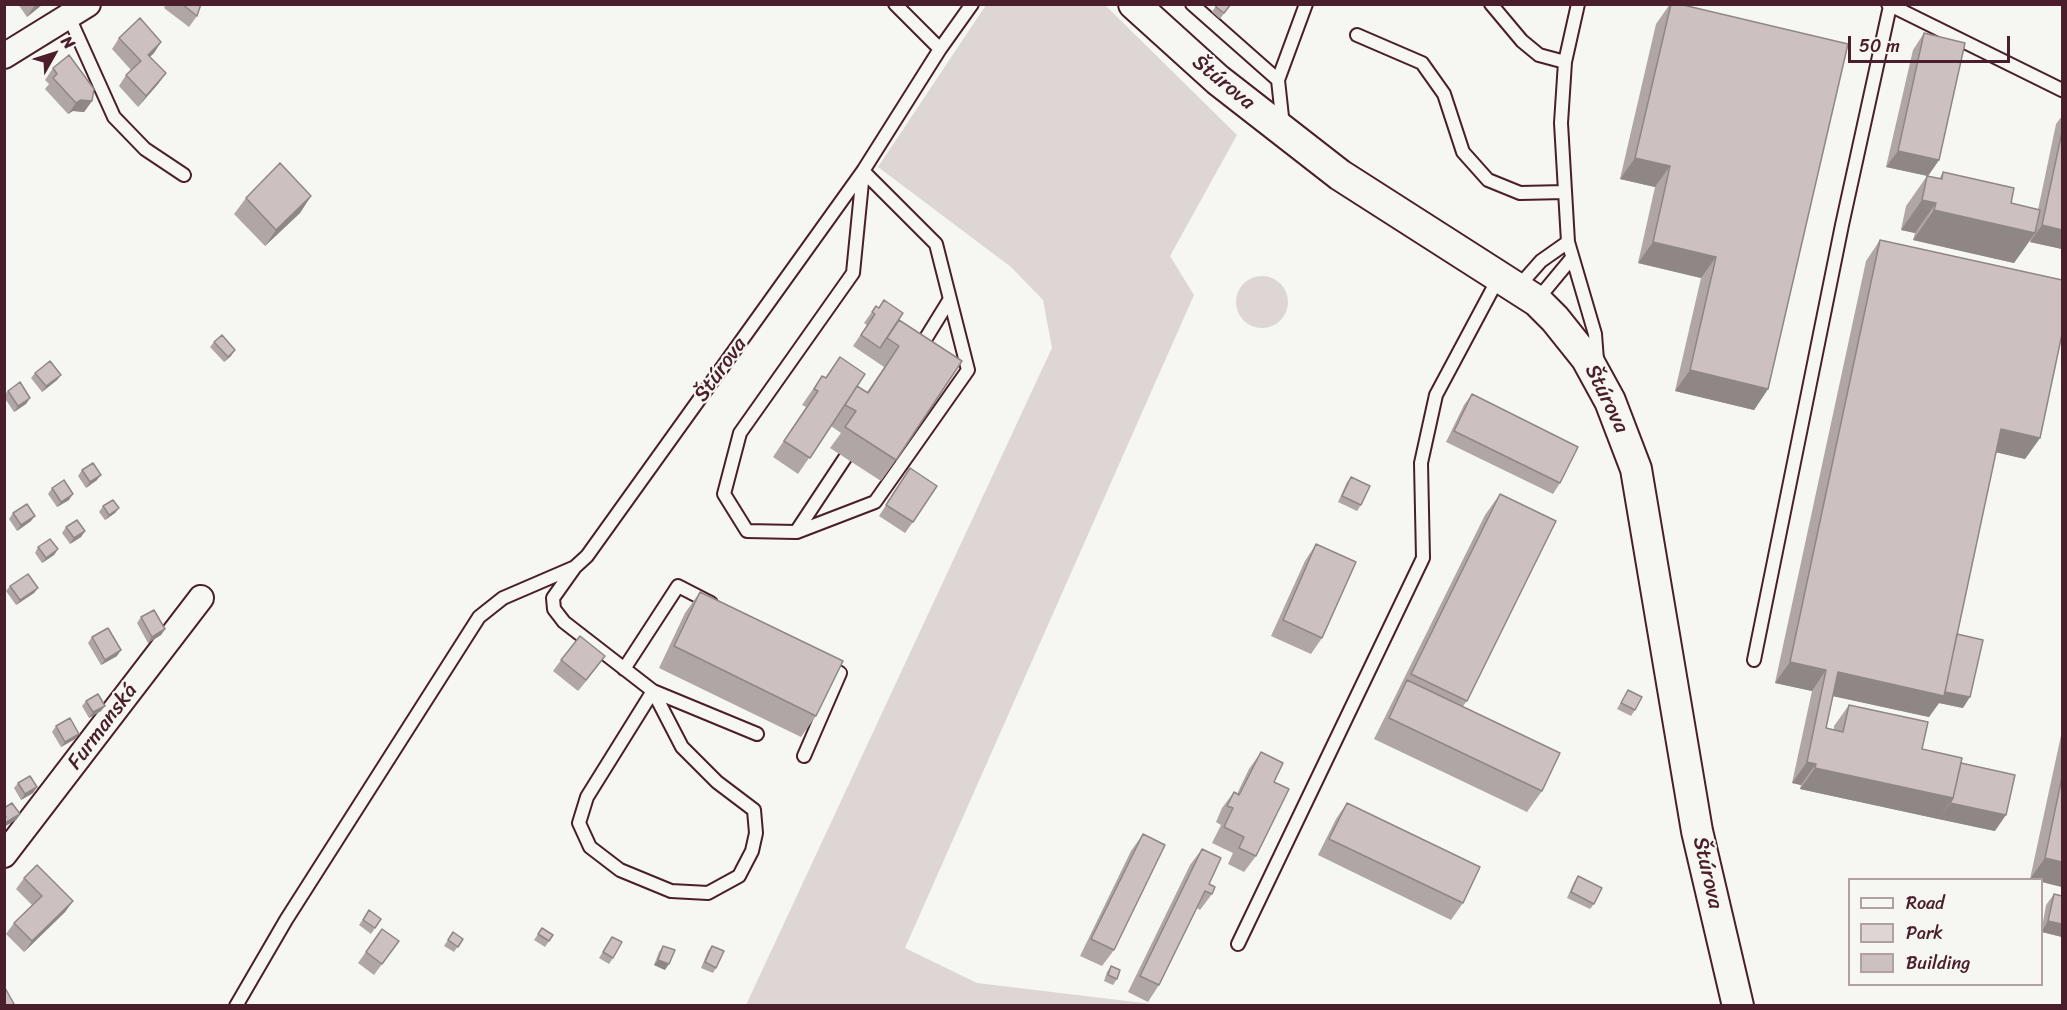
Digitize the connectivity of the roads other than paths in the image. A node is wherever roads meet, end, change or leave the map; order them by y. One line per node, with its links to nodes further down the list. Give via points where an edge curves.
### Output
1 (895, 4): 11 (lane)
2 (972, 4): 11 (lane, Štúrova)
3 (1134, 4): 16 (street, Štúrova, via 1173,42)
4 (1192, 4): 14 (lane)
5 (1306, 4): 14 (lane)
6 (1491, 4): 13 (lane, via 1522,41 1539,54)
7 (1578, 4): 13 (lane)
8 (1889, 5): 15 (lane); 32 (lane)
9 (78, 11): 12 (street); 18 (lane, via 114,117 145,149)
10 (1357, 35): 19 (lane, via 1422,63 1444,94 1463,152 1488,180 1520,193)
11 (940, 49): 17 (lane, Štúrova)
12 (4, 56)
13 (1565, 62): 19 (lane)
14 (1278, 80): 16 (lane)
15 (2062, 90)
16 (1284, 133): 22 (street, Štúrova, via 1388,208)
17 (863, 171): 23 (lane, via 936,244); 27 (lane, Štúrova, via 853,273 740,433 724,494 747,531); 28 (lane, Štúrova, via 587,556)
18 (184, 175)
19 (1565, 192): 20 (lane)
20 (1568, 242): 21 (lane); 22 (lane, via 1541,261)
21 (1571, 259): 22 (lane); 25 (lane, via 1595,334)
22 (1518, 288): 25 (street, Štúrova, via 1572,339); 38 (lane, via 1436,395 1421,463 1423,558)
23 (950, 299): 24 (lane); 27 (lane, via 968,370 875,502)
24 (912, 359)
25 (1598, 378): 40 (street, Štúrova, via 1636,469 1697,831)
26 (845, 458): 27 (lane)
27 (796, 532)
28 (575, 567): 33 (lane, Štúrova, via 553,598 554,609 564,622); 39 (lane, via 503,598 479,617)
29 (201, 598): 37 (street, Furmanská)
30 (718, 607): 33 (lane, via 678,586)
31 (810, 656): 36 (lane, via 840,672)
32 (1754, 660)
33 (624, 669): 34 (lane, Štúrova)
34 (653, 691): 34 (lane, via 682,747 717,782 754,810 756,833 752,851 739,876 708,893 671,891 620,870 590,846 579,822 587,797); 35 (lane)
35 (757, 734)
36 (804, 756)
37 (4, 855)
38 (1238, 944)
39 (236, 1005)
40 (1738, 1005)

